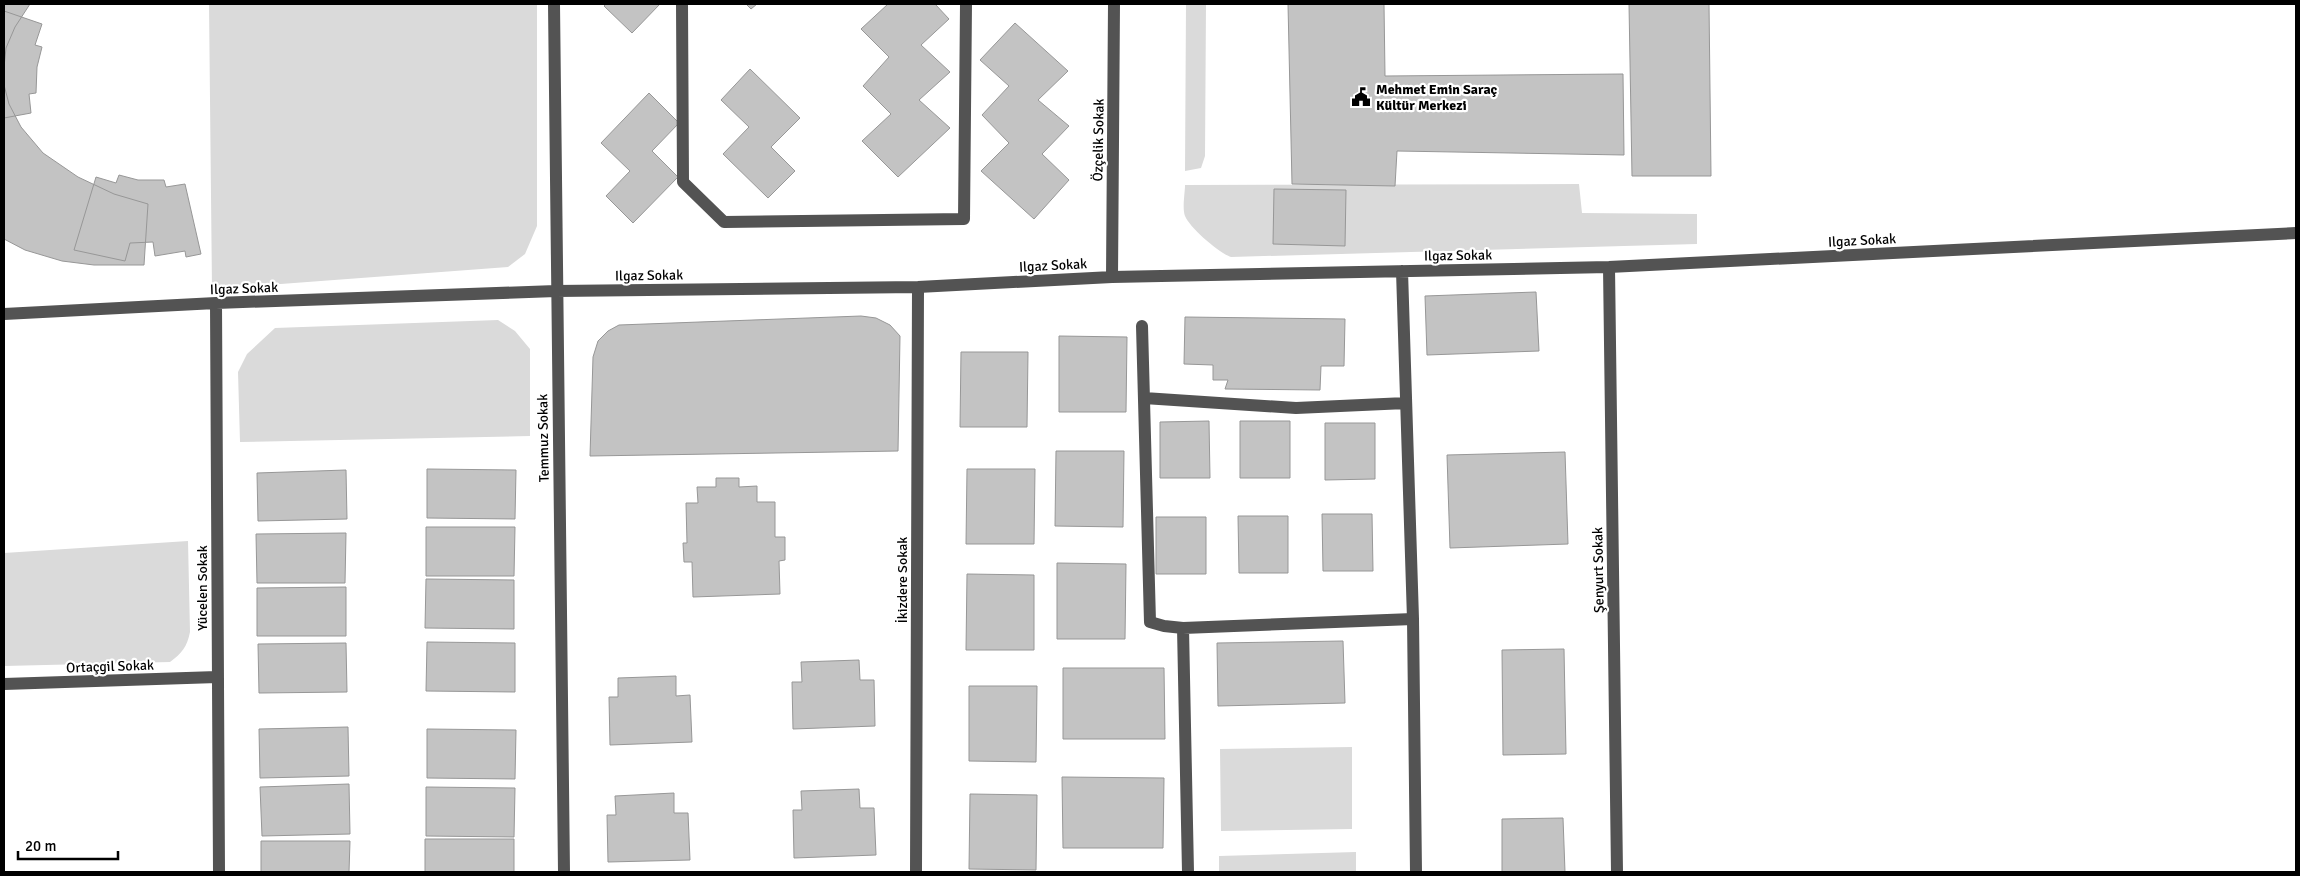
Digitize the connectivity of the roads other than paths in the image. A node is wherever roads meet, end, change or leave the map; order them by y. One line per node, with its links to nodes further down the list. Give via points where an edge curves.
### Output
1 (554, 4): 10 (street, Temmuz Sokak)
2 (682, 4): 3 (street, via 683,182 724,222 964,219)
3 (966, 4)
4 (1114, 4): 8 (street, Özçelik Sokak)
5 (2296, 232): 6 (street, Ilgaz Sokak)
6 (1609, 267): 7 (street, Ilgaz Sokak); 25 (street, Şenyurt Sokak)
7 (1402, 271): 8 (street, Ilgaz Sokak); 15 (street)
8 (1112, 277): 9 (street, Ilgaz Sokak)
9 (918, 287): 10 (street, Ilgaz Sokak); 22 (street, İkizdere Sokak)
10 (556, 291): 11 (street, Ilgaz Sokak); 21 (street, Temmuz Sokak)
11 (216, 304): 12 (street, Ilgaz Sokak); 18 (street, Yücelen Sokak)
12 (4, 314)
13 (1142, 326): 14 (street)
14 (1144, 398): 15 (street, via 1296,408); 17 (street, via 1150,622)
15 (1406, 403): 16 (street)
16 (1413, 619): 17 (street); 24 (street)
17 (1183, 628): 23 (street)
18 (218, 677): 19 (street, Ortaçgil Sokak); 20 (street, Yücelen Sokak)
19 (4, 684)
20 (219, 872)
21 (564, 872)
22 (916, 872)
23 (1188, 872)
24 (1416, 872)
25 (1616, 872)

